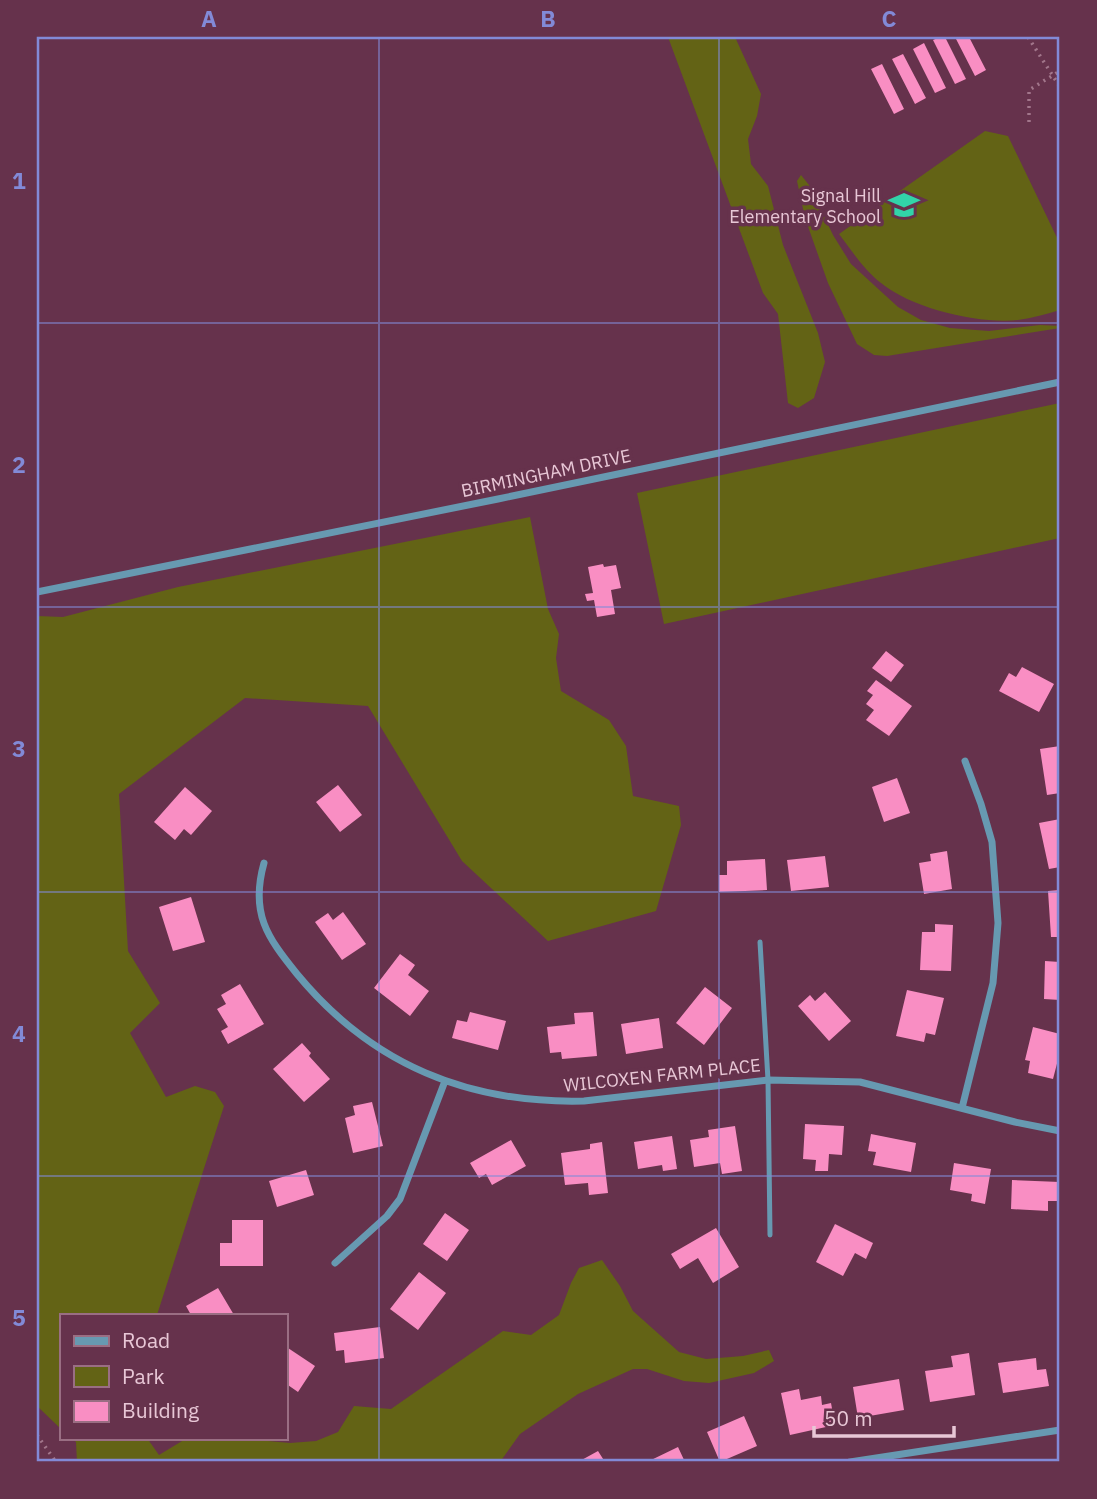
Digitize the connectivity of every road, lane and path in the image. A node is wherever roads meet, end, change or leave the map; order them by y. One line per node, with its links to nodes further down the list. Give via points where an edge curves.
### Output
1 (1028, 37): 3 (path)
2 (1060, 71): 3 (path)
3 (1053, 75): 4 (path); 5 (path, via 1029,90)
4 (1060, 87)
5 (1029, 122)
6 (1060, 382): 7 (street, BIRMINGHAM DRIVE)
7 (37, 592)
8 (965, 761): 13 (street, via 992,842 998,923 993,983)
9 (264, 863): 12 (street, WILCOXEN FARM PLACE, via 258,905 264,927 305,984 371,1044)
10 (760, 942): 11 (lane)
11 (768, 1080): 12 (street, WILCOXEN FARM PLACE, via 584,1101 501,1096); 13 (street, WILCOXEN FARM PLACE, via 860,1082); 15 (lane)
12 (445, 1081): 16 (street, via 400,1199)
13 (962, 1108): 14 (street, WILCOXEN FARM PLACE)
14 (1060, 1132)
15 (770, 1235)
16 (335, 1263)
17 (1060, 1430): 20 (street)
18 (37, 1435): 19 (path)
19 (56, 1462)
20 (850, 1462)

